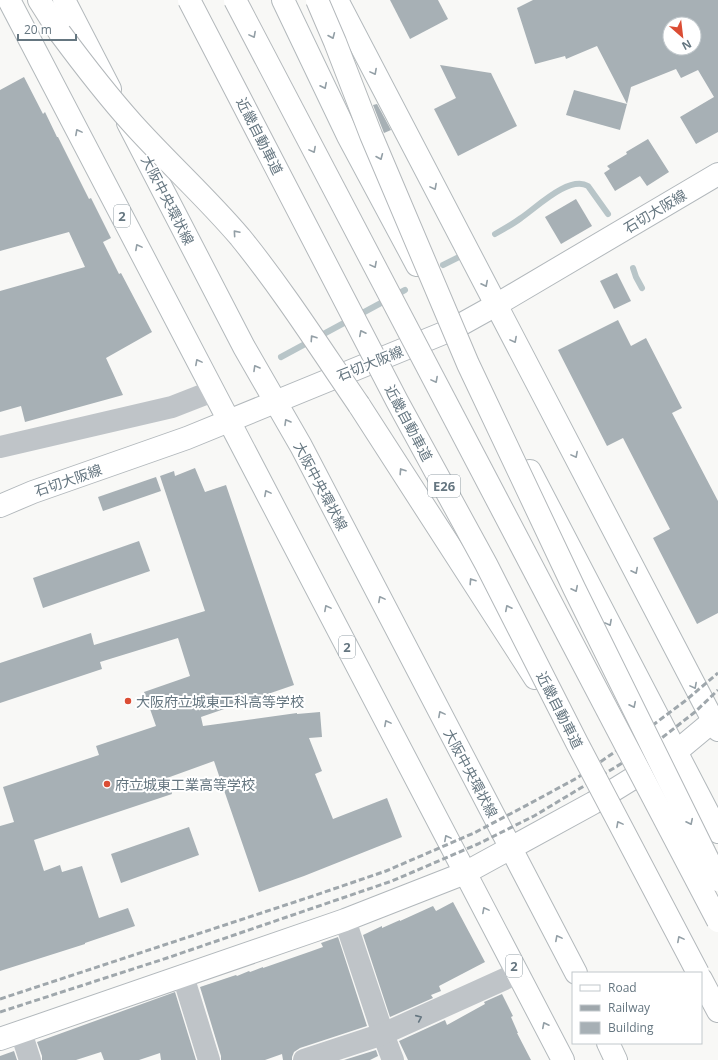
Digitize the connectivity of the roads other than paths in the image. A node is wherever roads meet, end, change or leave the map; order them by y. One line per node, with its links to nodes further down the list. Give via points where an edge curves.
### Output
1 (39, 0): 18 (main road, one-way to 1, bridge, via 359,405 270,277 208,200 113,101 60,33)
2 (189, 0): 18 (main road, 近畿自動車道 / E26, one-way to 2, bridge, via 486,564 397,400)
3 (235, 0): 25 (main road, one-way to 25, bridge)
4 (283, 0): 11 (main road, one-way to 11, via 348,136)
5 (317, 0): 23 (main road, one-way to 23, bridge, via 468,364 574,588)
6 (337, 0): 10 (main road, one-way to 10)
7 (66, 4): 13 (main road, 大阪中央環状線, one-way to 7)
8 (10, 9): 12 (main road, 2, one-way to 8)
9 (718, 174): 10 (main road, 石切大阪線)
10 (496, 306): 11 (main road, 石切大阪線); 17 (main road, one-way to 17)
11 (452, 330): 13 (main road, 石切大阪線); 19 (main road, one-way to 19, via 476,369)
12 (213, 391): 14 (main road, 2); 15 (street, via 172,407)
13 (275, 402): 14 (main road, 石切大阪線); 21 (main road, 大阪中央環状線, one-way to 13)
14 (230, 421): 16 (main road, 石切大阪線); 22 (main road, 2, one-way to 14)
15 (0, 447)
16 (0, 506)
17 (716, 722): 19 (main road)
18 (577, 743): 27 (main road, 近畿自動車道 / E26, one-way to 18, bridge)
19 (676, 751): 20 (main road); 21 (main road, via 593,803)
20 (718, 832)
21 (511, 848): 22 (main road); 26 (main road, 大阪中央環状線, one-way to 21)
22 (465, 873): 24 (main road); 28 (main road, 2, one-way to 22)
23 (718, 880)
24 (345, 920): 29 (main road); 33 (street)
25 (718, 921)
26 (575, 972)
27 (697, 972)
28 (518, 973): 33 (street, one-way to 28); 40 (main road, 2, one-way to 28)
29 (183, 976): 32 (main road); 37 (street)
30 (702, 980): 31 (main road)
31 (718, 1011)
32 (21, 1032): 34 (main road); 36 (street)
33 (383, 1034): 38 (street); 39 (street)
34 (0, 1040)
35 (608, 1044): 41 (main road)
36 (30, 1060)
37 (209, 1060)
38 (304, 1060)
39 (393, 1060)
40 (563, 1060)
41 (616, 1060)

